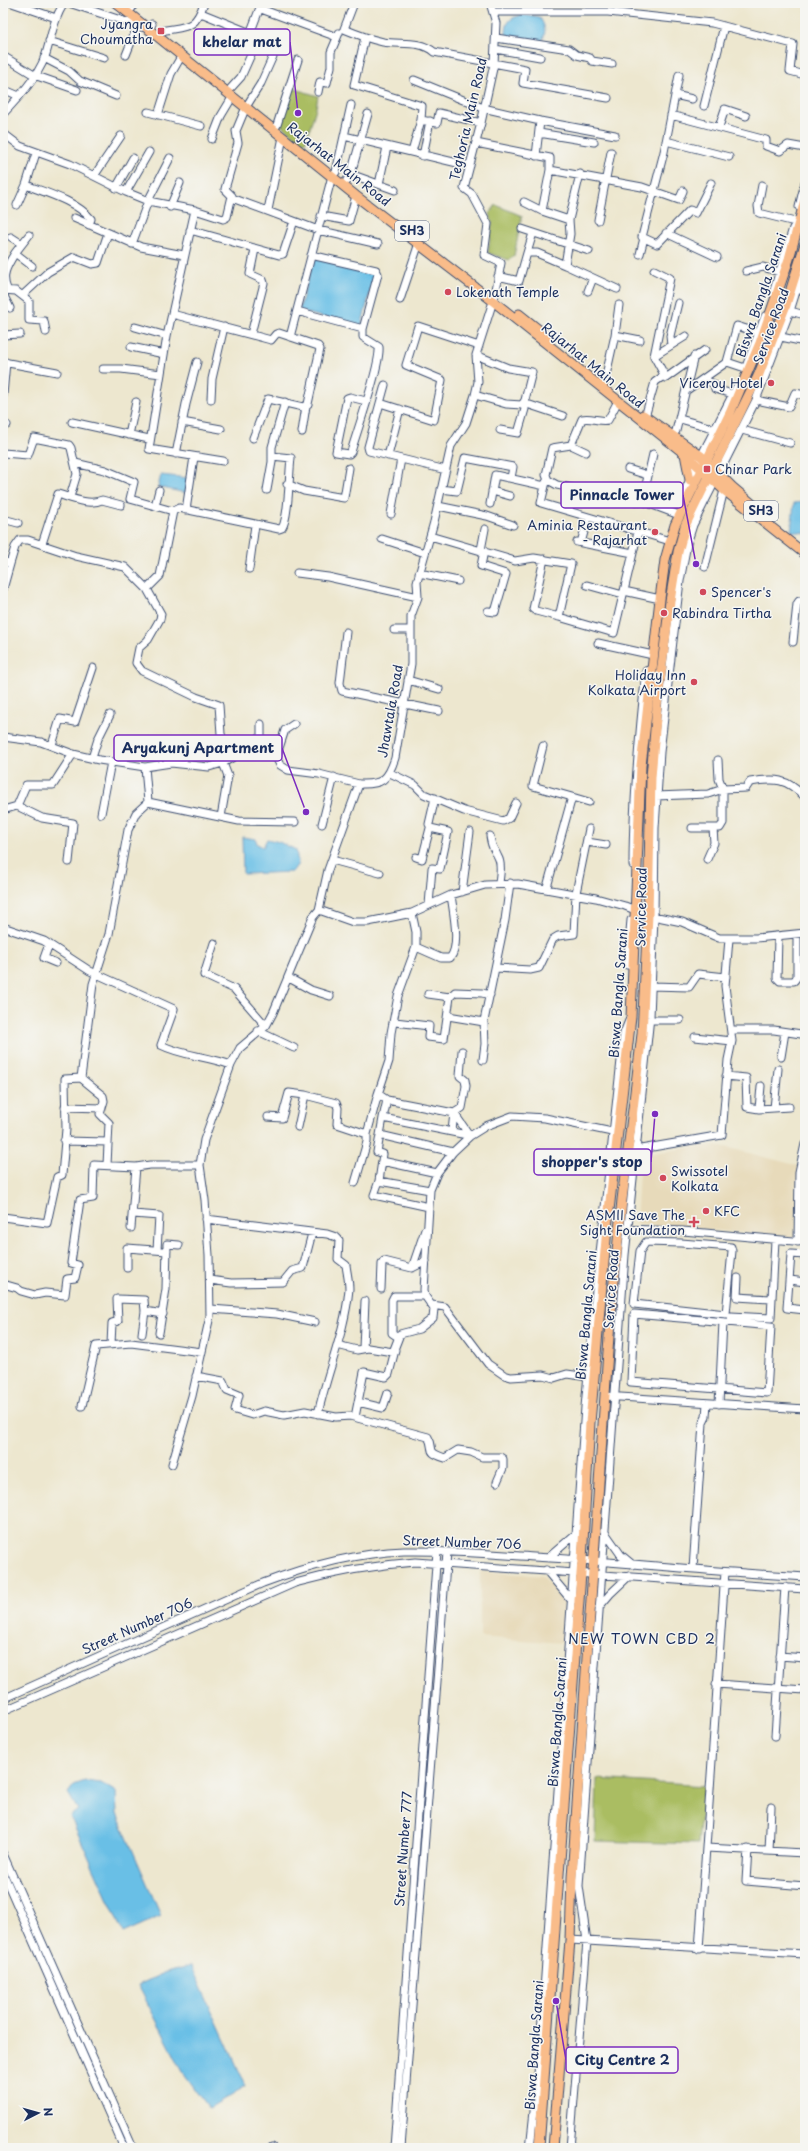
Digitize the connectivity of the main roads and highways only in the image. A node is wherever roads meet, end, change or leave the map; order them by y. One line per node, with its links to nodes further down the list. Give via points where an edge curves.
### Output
1 (116, 3): 3 (main road, Rajarhat Main Road / SH3)
2 (130, 5): 3 (main road, Rajarhat Main Road / SH3)
3 (150, 26): 4 (main road, Rajarhat Main Road / SH3)
4 (160, 33): 5 (main road, Rajarhat Main Road / SH3); 5 (main road, Rajarhat Main Road / SH3, via 182,55)
5 (232, 92): 6 (main road, Rajarhat Main Road / SH3)
6 (248, 105): 7 (main road, Rajarhat Main Road / SH3, via 277,125); 7 (main road, Rajarhat Main Road / SH3, via 283,137)
7 (334, 174): 10 (main road, Rajarhat Main Road / SH3, via 347,181); 10 (main road, Rajarhat Main Road / SH3, via 356,196)
8 (805, 200): 12 (main road, Biswa Bangla Sarani, via 761,334 730,413)
9 (805, 244): 13 (main road, Biswa Bangla Sarani, via 771,346)
10 (494, 298): 11 (main road, Rajarhat Main Road / SH3, via 618,402); 12 (main road, Rajarhat Main Road / SH3, via 645,417 673,435)
11 (686, 454): 12 (main road, Rajarhat Main Road / SH3); 14 (main road)
12 (701, 462): 13 (main road, SH3); 17 (main road, Biswa Bangla Sarani, via 678,515 670,541 643,717 637,798 631,1017 602,1274 578,1560)
13 (714, 474): 15 (main road, SH3); 16 (main road, SH3, via 724,490); 18 (main road, Biswa Bangla Sarani, via 683,533 670,601 657,706 651,777 651,916 642,1034 605,1396 598,1561)
14 (690, 480)
15 (805, 547)
16 (805, 554)
17 (538, 2148)
18 (553, 2148)

